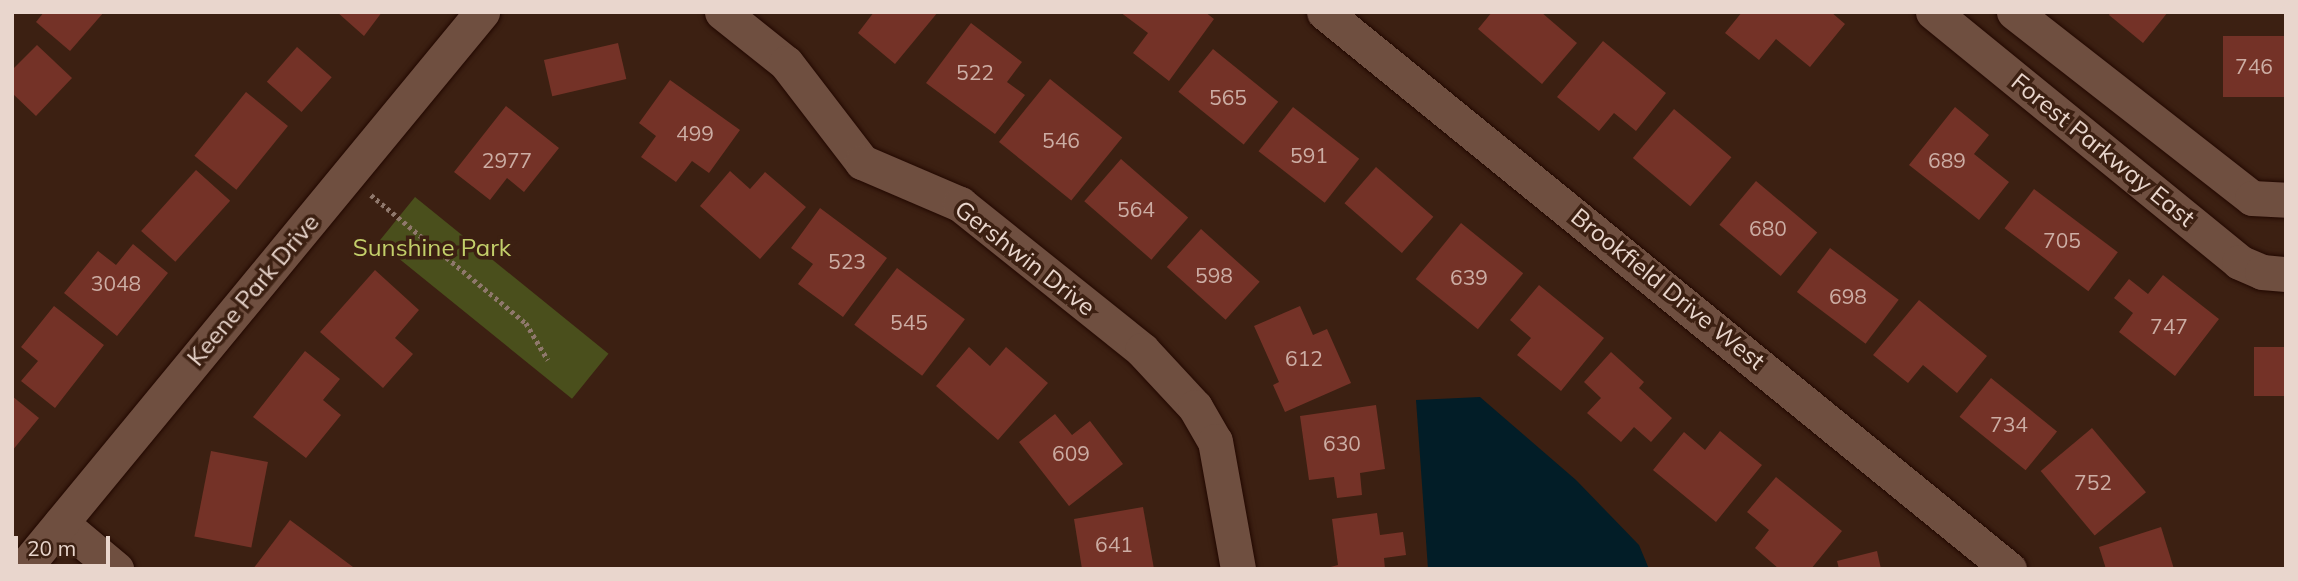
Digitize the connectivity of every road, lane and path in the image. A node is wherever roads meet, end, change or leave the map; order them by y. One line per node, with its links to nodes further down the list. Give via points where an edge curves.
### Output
1 (482, 12): 6 (street, Keene Park Drive)
2 (722, 12): 13 (street, Gershwin Drive, via 786,63 862,162 960,204 1151,359 1195,407 1215,441)
3 (1325, 12): 14 (street, Brookfield Drive West)
4 (2014, 12): 7 (street, via 2252,198)
5 (1946, 16): 8 (street, Forest Parkway East, via 2239,262)
6 (348, 175): 9 (path, via 526,323); 10 (street, Keene Park Drive)
7 (2282, 202)
8 (2282, 275)
9 (548, 360)
10 (61, 523): 11 (street, Keene Park Drive); 12 (street)
11 (23, 569)
12 (117, 569)
13 (1238, 569)
14 (2009, 569)

